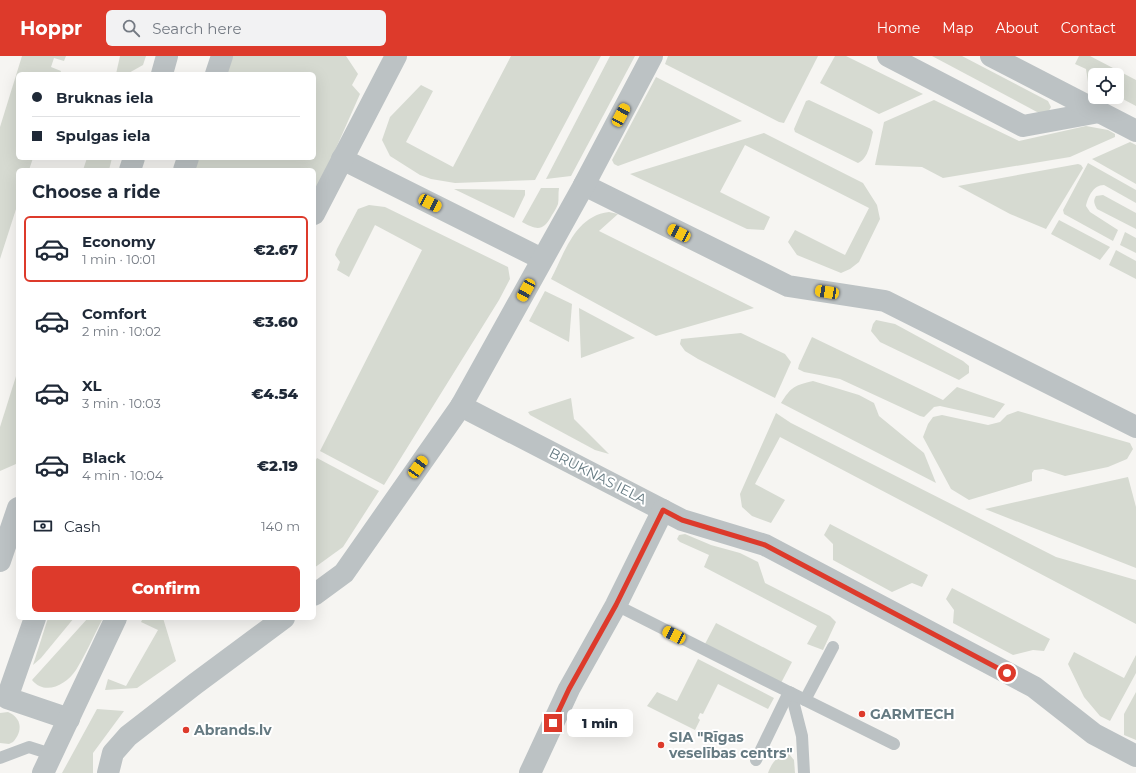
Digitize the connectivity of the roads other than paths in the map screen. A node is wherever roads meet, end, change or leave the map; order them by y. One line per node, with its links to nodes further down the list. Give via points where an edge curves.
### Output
1 (167, 56): 7 (street)
2 (222, 56): 8 (street)
3 (396, 56): 11 (street)
4 (652, 56): 12 (street)
5 (888, 56): 9 (street, via 1023,126)
6 (991, 56): 9 (street)
7 (163, 72)
8 (217, 72)
9 (1099, 112): 10 (street)
10 (1136, 131)
11 (342, 159): 13 (street); 14 (street)
12 (584, 185): 14 (street); 16 (street, via 788,286 885,301)
13 (316, 210)
14 (542, 259): 15 (street)
15 (461, 406): 17 (street, BRUKNAS IELA); 20 (street, via 344,573)
16 (1136, 426)
17 (663, 510): 21 (street); 31 (street, BRUKNAS IELA, via 682,520 765,545 1034,687 1094,734)
18 (16, 514): 19 (street)
19 (0, 561)
20 (316, 594)
21 (616, 605): 26 (lane); 36 (street, via 569,689)
22 (34, 620): 27 (street)
23 (115, 620): 29 (street)
24 (281, 620): 35 (street, via 128,736 113,753)
25 (833, 647): 28 (lane)
26 (790, 693): 28 (lane); 33 (lane); 37 (lane, via 802,736)
27 (4, 697): 29 (street)
28 (805, 700): 30 (lane)
29 (69, 719): 34 (street)
30 (894, 744)
31 (1136, 756)
32 (0, 758): 34 (lane, via 30,747)
33 (756, 760)
34 (47, 764)
35 (108, 773)
36 (530, 773)
37 (804, 773)

